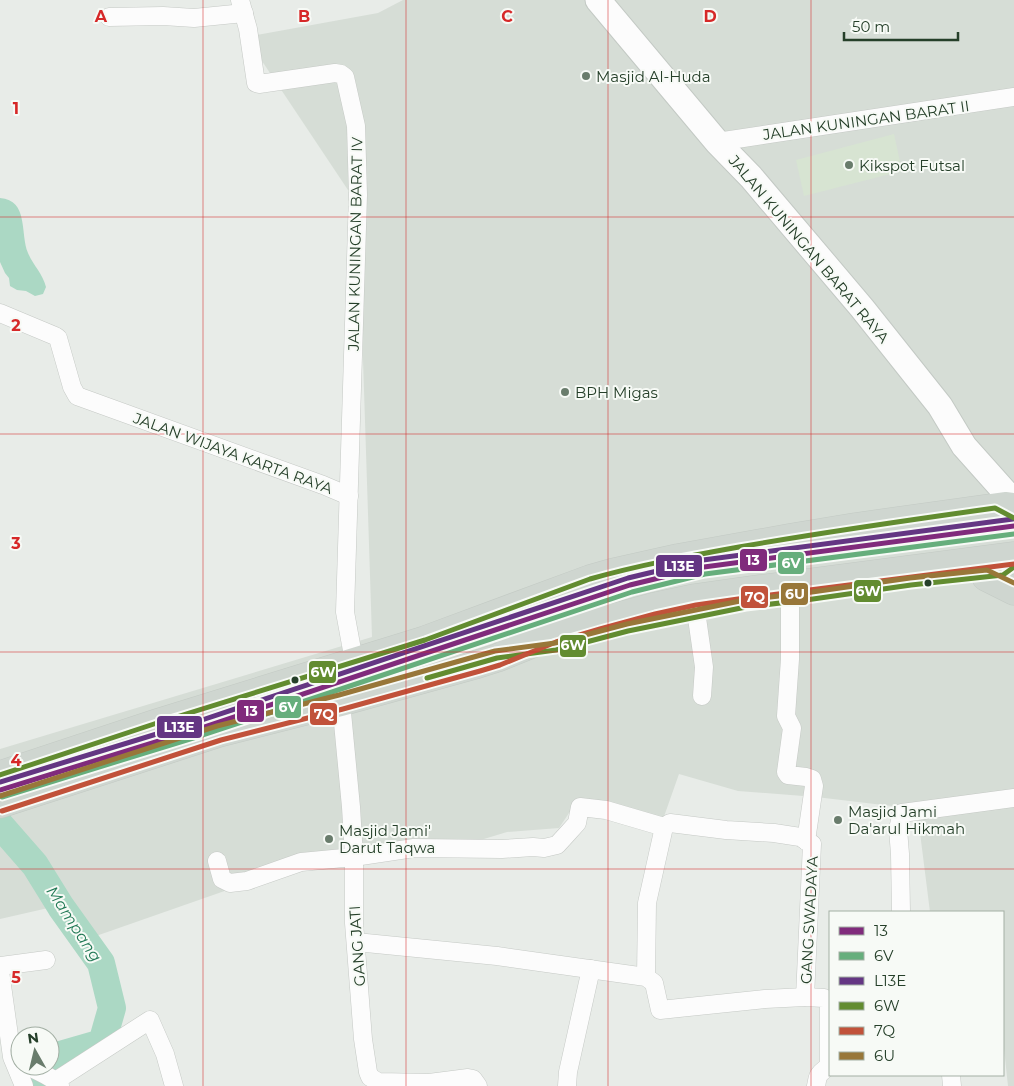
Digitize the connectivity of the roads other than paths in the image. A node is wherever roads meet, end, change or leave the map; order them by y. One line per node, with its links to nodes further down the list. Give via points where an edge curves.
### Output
1 (598, 0): 5 (street, JALAN KUNINGAN BARAT RAYA)
2 (242, 6): 3 (street, via 194,18); 7 (street, JALAN KUNINGAN BARAT IV, via 256,83 341,74 345,77 356,126 358,195)
3 (109, 16)
4 (1014, 97): 5 (street, JALAN KUNINGAN BARAT II)
5 (717, 142): 8 (street, JALAN KUNINGAN BARAT RAYA, via 751,177 862,308 940,406 964,446)
6 (0, 314): 7 (street, JALAN WIJAYA KARTA RAYA, via 58,338 77,396)
7 (349, 496): 16 (street, JALAN WIJAYA KARTA RAYA, via 345,612)
8 (1009, 507): 14 (main road, via 855,527 611,573)
9 (1014, 542): 11 (main road, via 734,578)
10 (1008, 573): 11 (main road); 12 (main road)
11 (653, 600): 14 (main road, via 492,631); 15 (main road, via 598,622 554,634)
12 (790, 602): 13 (main road, via 746,607); 23 (street, GANG SWADAYA, via 786,716 792,728 786,772 812,779)
13 (697, 618): 15 (main road, via 628,631 556,650); 17 (street, via 704,667)
14 (425, 640): 16 (main road)
15 (497, 658): 18 (main road)
16 (354, 661): 19 (main road)
17 (702, 696)
18 (341, 702): 21 (main road, via 219,734); 24 (street, GANG JATI)
19 (0, 775)
20 (1014, 798): 26 (street, via 902,813 898,829)
21 (3, 803)
22 (664, 827): 23 (street, via 670,823 774,833); 24 (street, via 606,810 580,807 577,823 557,845 544,848 414,848); 32 (street, via 647,903)
23 (809, 842): 33 (street, GANG SWADAYA)
24 (354, 857): 25 (street, via 301,862 247,881 230,883 222,879); 27 (street, GANG JATI)
25 (217, 861)
26 (901, 911)
27 (356, 942): 30 (street); 39 (street, GANG JATI, via 363,1039 370,1077 378,1082 406,1083 468,1078)
28 (46, 960): 29 (street)
29 (0, 966)
30 (591, 969): 32 (street); 40 (street)
31 (0, 971): 34 (street)
32 (646, 977): 33 (street, via 654,983 660,1010)
33 (805, 996): 41 (street, via 824,998 829,1003 829,1063 819,1075)
34 (3, 1021): 35 (street)
35 (10, 1037)
36 (45, 1076): 37 (street)
37 (59, 1083): 38 (street, via 150,1020)
38 (174, 1086)
39 (478, 1086)
40 (567, 1086)
41 (816, 1086)

